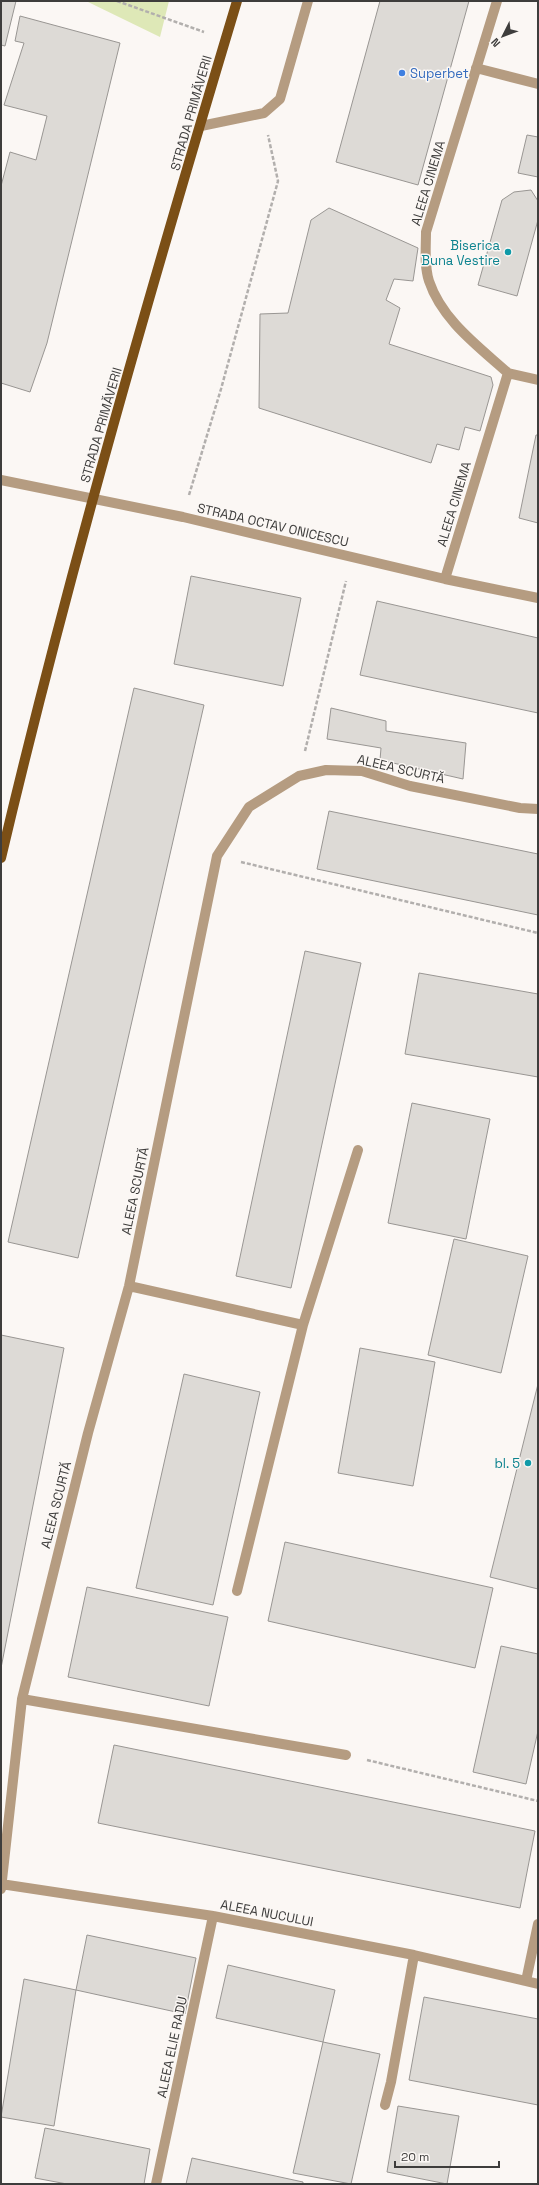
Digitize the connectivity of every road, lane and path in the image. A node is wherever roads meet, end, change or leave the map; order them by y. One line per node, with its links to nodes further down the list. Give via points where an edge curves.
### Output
1 (117, 1): 5 (path)
2 (237, 1): 5 (main road, STRADA PRIMĂVERII)
3 (308, 1): 8 (street, via 280,99)
4 (497, 1): 6 (street, ALEEA CINEMA)
5 (226, 39): 9 (main road, STRADA PRIMĂVERII)
6 (476, 68): 7 (street); 10 (street, ALEEA CINEMA, via 426,232 426,260 429,280 440,302 460,331)
7 (538, 84)
8 (264, 114): 9 (street); 14 (path, via 278,182)
9 (201, 126): 13 (main road, STRADA PRIMĂVERII)
10 (508, 373): 11 (street); 16 (street, ALEEA CINEMA)
11 (538, 380)
12 (1, 480): 13 (street, STRADA OCTAV ONICESCU)
13 (94, 499): 14 (street, STRADA OCTAV ONICESCU); 21 (main road, STRADA PRIMĂVERII)
14 (183, 516): 15 (street, STRADA OCTAV ONICESCU)
15 (352, 557): 16 (street, STRADA OCTAV ONICESCU); 18 (path)
16 (445, 579): 17 (street, STRADA OCTAV ONICESCU)
17 (538, 598)
18 (299, 776): 19 (street, ALEEA SCURTĂ, via 326,770 362,771 410,786 520,808); 20 (street, ALEEA SCURTĂ, via 249,807)
19 (538, 809)
20 (217, 856): 22 (path); 24 (street, ALEEA SCURTĂ)
21 (1, 858)
22 (538, 933)
23 (358, 1150): 25 (street)
24 (129, 1286): 25 (street); 27 (street, ALEEA SCURTĂ, via 88,1433)
25 (303, 1325): 26 (street)
26 (237, 1591)
27 (22, 1699): 28 (street); 30 (street, ALEEA SCURTĂ)
28 (346, 1755): 29 (path)
29 (538, 1800)
30 (1, 1886): 31 (street, ALEEA NUCULUI)
31 (212, 1916): 33 (street, ALEEA NUCULUI); 37 (street, ALEEA ELIE RADU)
32 (538, 1924): 34 (street)
33 (414, 1955): 34 (street, ALEEA NUCULUI); 36 (street)
34 (526, 1981): 35 (street, ALEEA NUCULUI)
35 (538, 1984)
36 (385, 2105)
37 (156, 2184)

